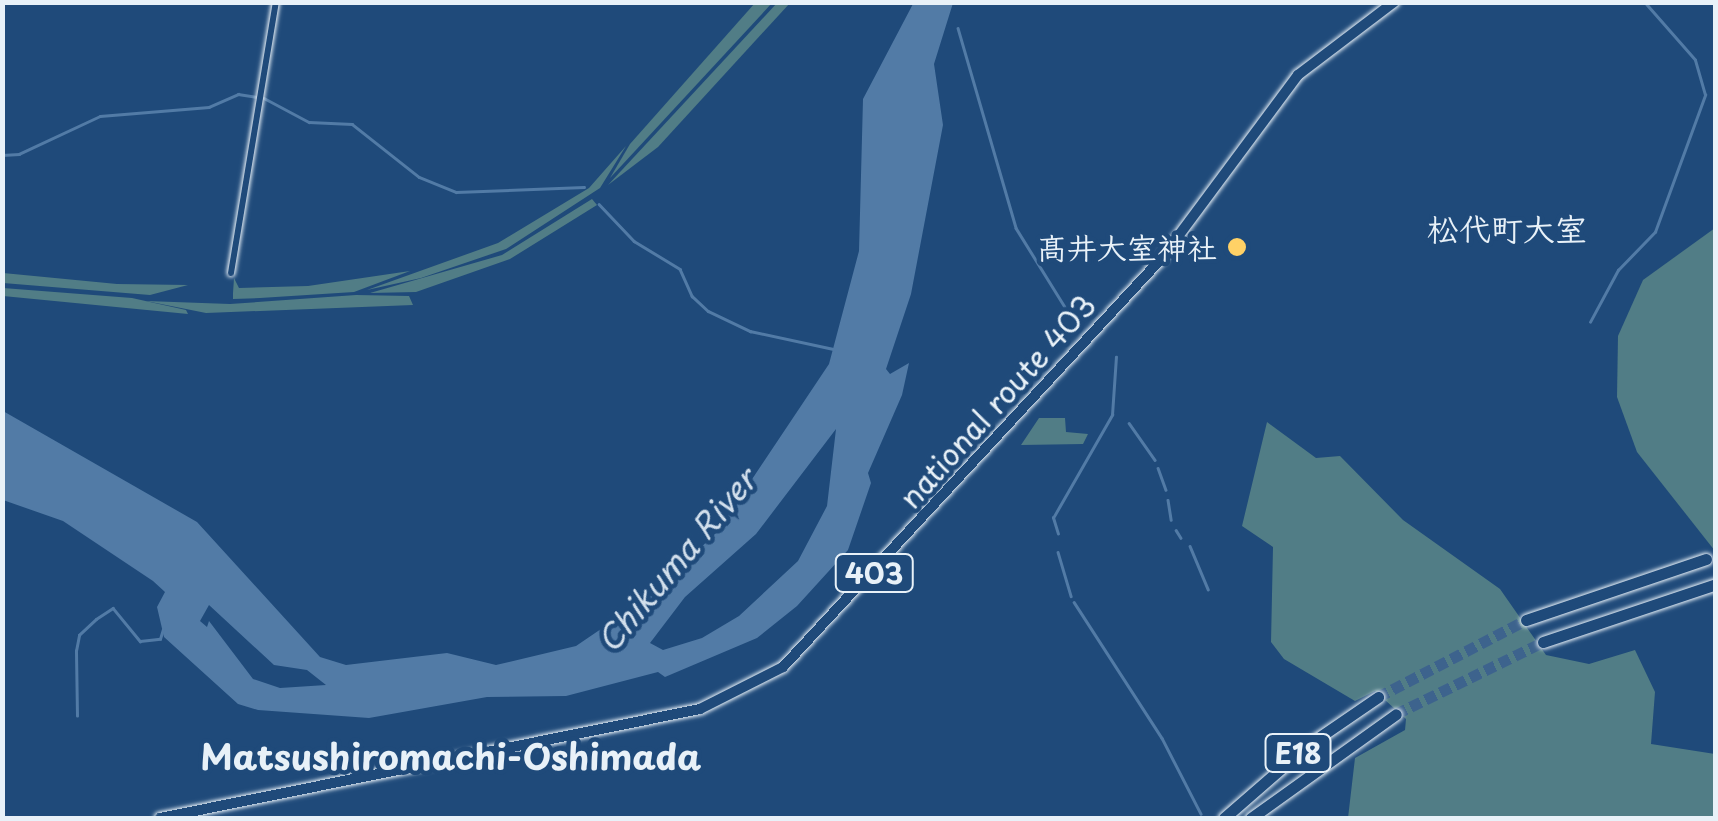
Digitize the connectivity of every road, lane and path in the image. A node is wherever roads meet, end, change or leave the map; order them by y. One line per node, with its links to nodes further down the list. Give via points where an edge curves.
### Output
1 (276, 2): 3 (street)
2 (1394, 2): 10 (highway, national route 403 / 403, via 1298,75 1162,258 783,667 700,709)
3 (231, 273)
4 (1706, 559): 6 (highway)
5 (1716, 584): 7 (highway)
6 (1526, 620)
7 (1543, 642)
8 (1378, 697): 11 (highway, E18, via 1308,745)
9 (1396, 714): 12 (highway, E18)
10 (160, 818)
11 (1224, 818)
12 (1251, 818)

